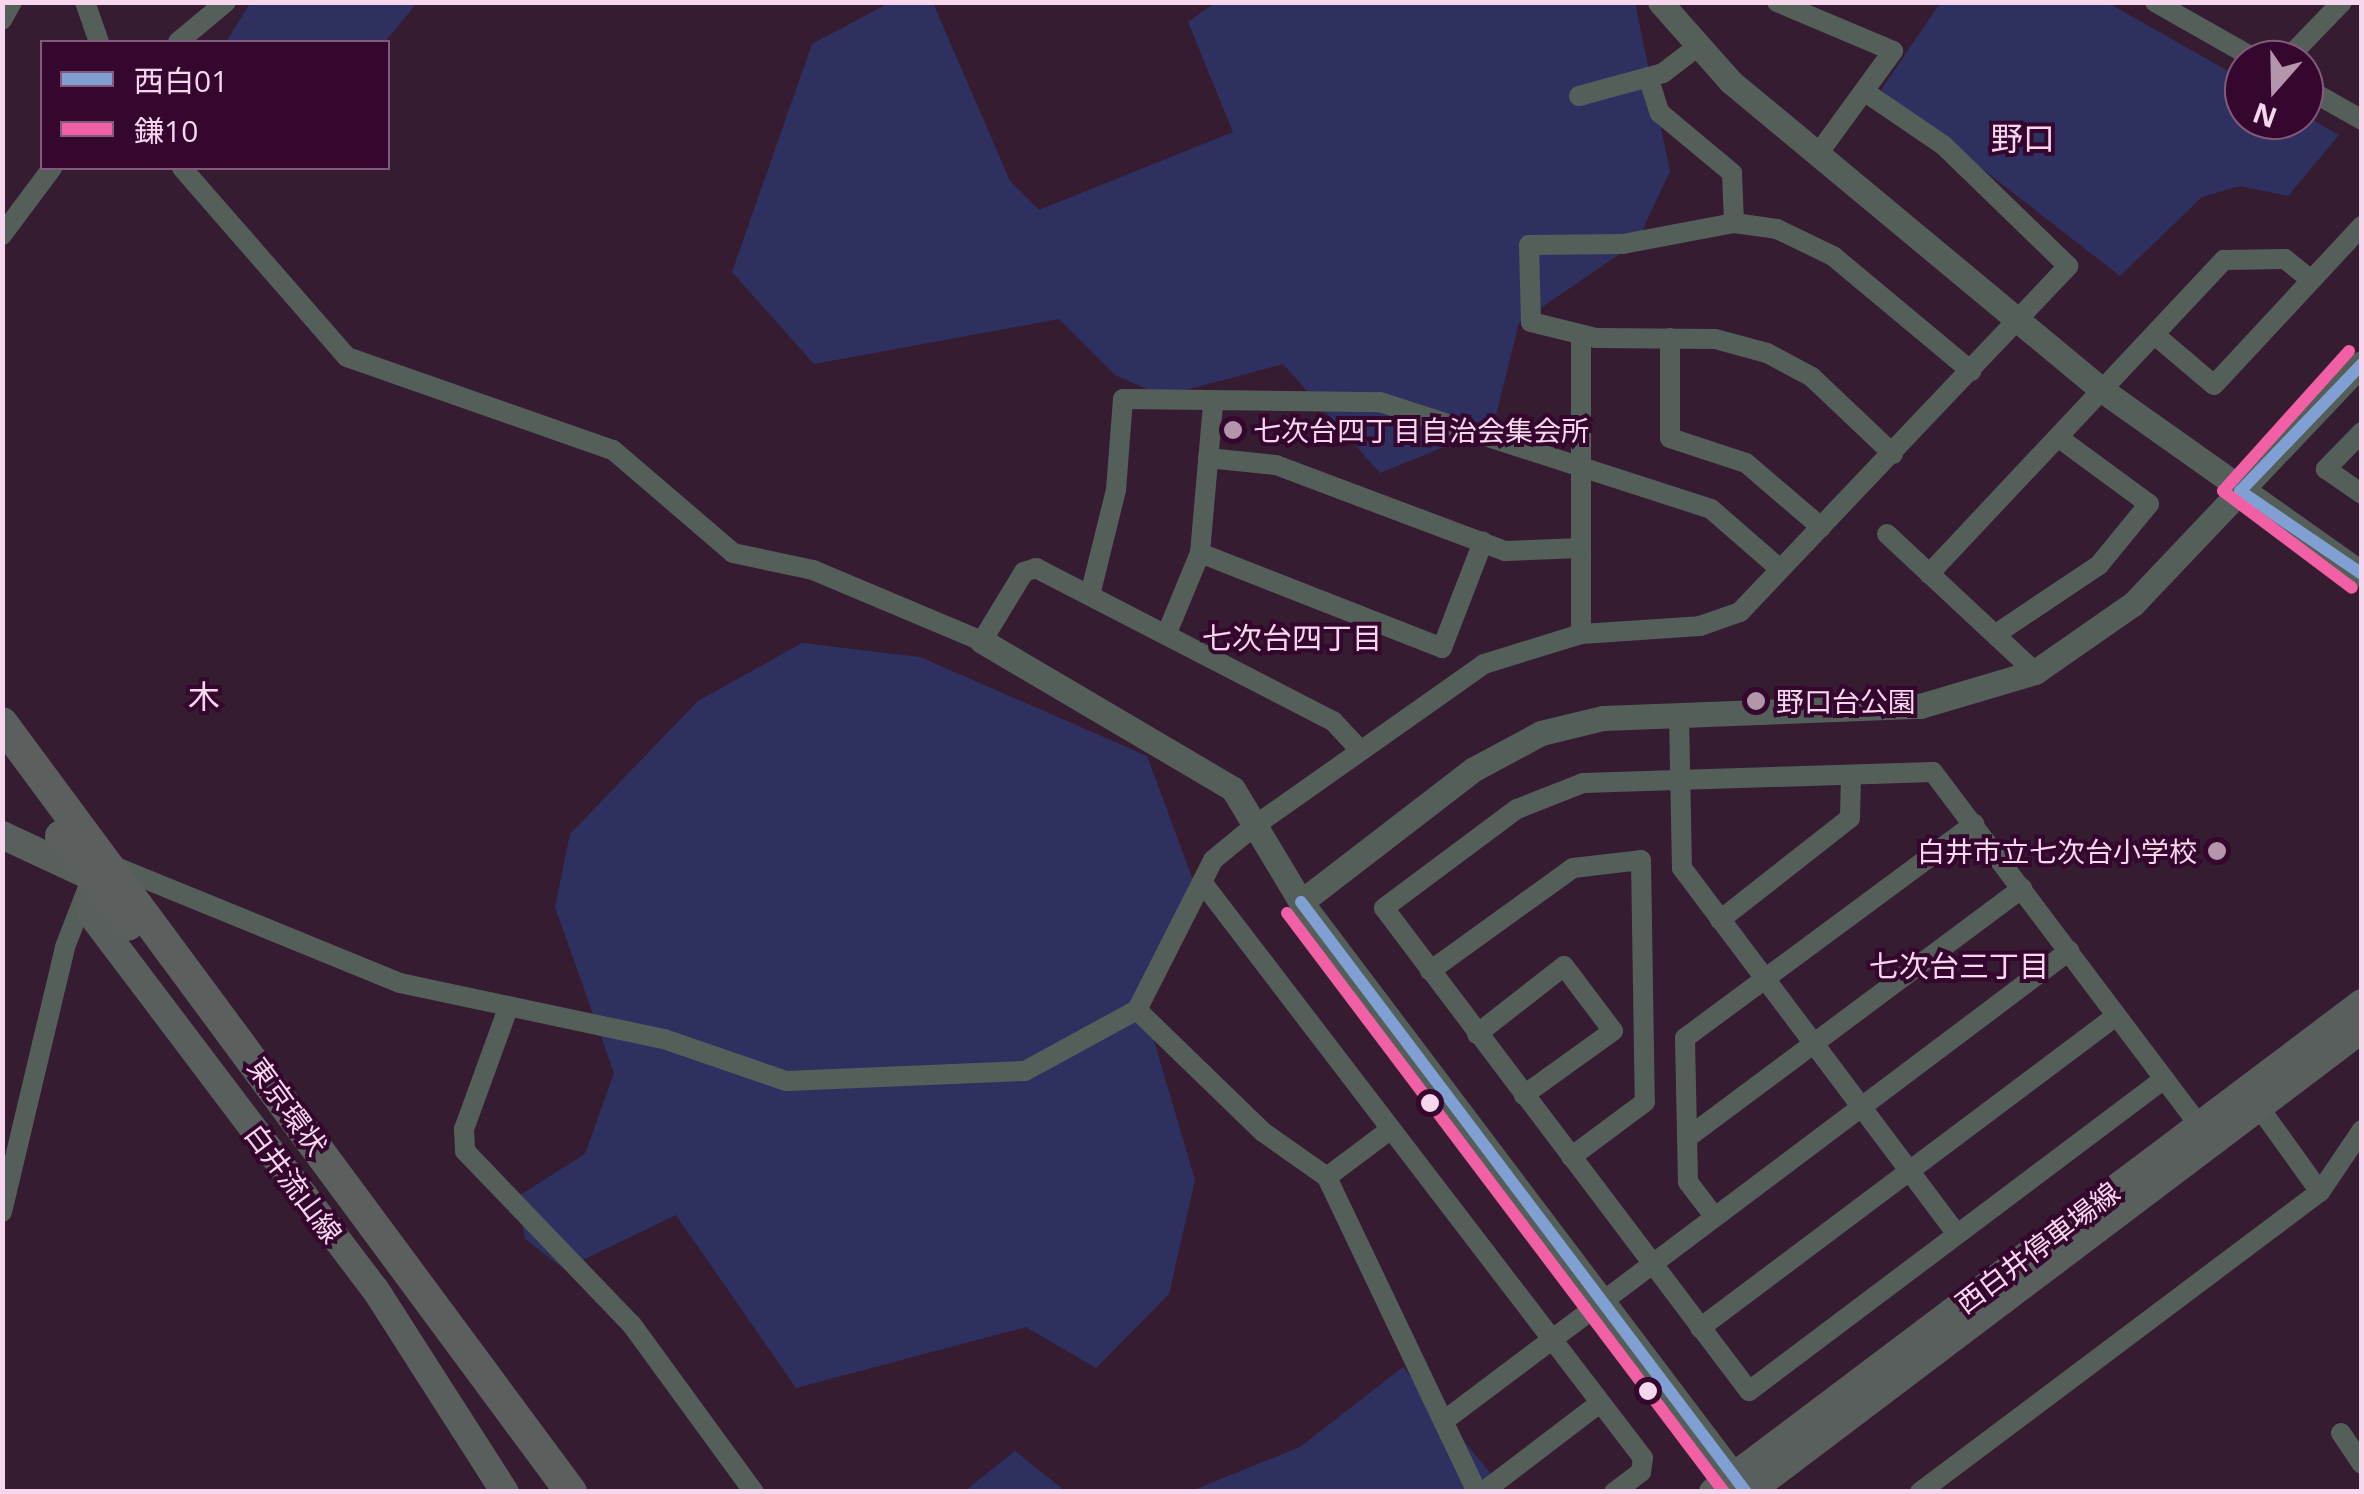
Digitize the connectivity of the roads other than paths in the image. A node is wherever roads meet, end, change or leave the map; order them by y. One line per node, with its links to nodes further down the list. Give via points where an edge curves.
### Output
1 (12, 2): 8 (street)
2 (85, 2): 9 (street)
3 (226, 2): 10 (street)
4 (1660, 2): 13 (street)
5 (2156, 2): 12 (street)
6 (2342, 2): 11 (street)
7 (1784, 4): 15 (street, via 1892,50)
8 (2, 20)
9 (97, 40)
10 (180, 40)
11 (2305, 40)
12 (2224, 41)
13 (1697, 47): 14 (street); 19 (street)
14 (1648, 78): 16 (street); 22 (street, via 1660,114 1732,173)
15 (1868, 94): 19 (street); 26 (street, via 1944,145 2068,266)
16 (1579, 96)
17 (2324, 98): 18 (street)
18 (2362, 120)
19 (1818, 154): 26 (street)
20 (51, 170): 24 (street)
21 (184, 170): 53 (street, via 347,357 613,450 734,553 813,570)
22 (1734, 223): 28 (street, via 1624,244 1529,245 1531,322); 31 (street, via 1777,229 1833,256)
23 (2362, 226): 25 (street)
24 (2, 236)
25 (2311, 280): 27 (street, via 2285,258 2224,260); 27 (street, via 2214,385)
26 (2018, 320): 31 (street); 32 (street)
27 (2155, 335): 32 (street)
28 (1581, 336): 29 (street); 38 (street)
29 (1670, 338): 36 (street, via 1740,344 1792,365); 41 (street, via 1670,438 1746,463)
30 (2362, 363): 39 (street)
31 (1971, 371): 36 (street)
32 (2102, 390): 35 (street); 39 (street)
33 (1213, 404): 37 (street); 38 (street, via 1380,402); 49 (street, via 1123,399 1116,490)
34 (2362, 432): 40 (street, via 2326,469)
35 (2059, 438): 47 (street); 52 (street, via 2150,504 2099,565)
36 (1893, 454): 41 (street)
37 (1208, 458): 43 (street, via 1276,464); 45 (street)
38 (1580, 471): 44 (street); 46 (street, via 1711,509)
39 (2240, 491): 48 (street); 54 (street, via 2134,604)
40 (2362, 494)
41 (1820, 528): 46 (street)
42 (1887, 534): 47 (street)
43 (1482, 542): 44 (street, via 1505,551); 45 (street, via 1442,648)
44 (1581, 548): 51 (street)
45 (1200, 553): 50 (street)
46 (1780, 569): 51 (street, via 1722,623)
47 (1930, 574): 52 (street)
48 (2362, 574)
49 (1090, 594): 50 (street); 53 (street, via 1036,568 1024,572)
50 (1167, 633): 57 (street, via 1333,721)
51 (1582, 634): 57 (street, via 1484,664)
52 (1996, 634): 54 (street)
53 (982, 641): 62 (street, via 1232,790)
54 (2035, 672): 55 (street, via 1920,706)
55 (1679, 714): 60 (street); 67 (street, via 1603,718 1506,750)
56 (2, 723): 64 (highway, 東京環状)
57 (1358, 748): 62 (street)
58 (2, 758): 64 (highway, 東京環状)
59 (1851, 775): 60 (street); 61 (street, via 1933,772); 68 (street, via 1850,818)
60 (1679, 777): 68 (street, via 1682,868); 70 (street, via 1545,794 1384,908)
61 (1974, 824): 66 (street); 71 (street)
62 (1253, 827): 65 (street); 67 (street)
63 (2, 835): 64 (main road)
64 (101, 871): 74 (street, via 400,983); 91 (street, via 65,947); 103 (main road, 白井流山線, via 91,914 374,1290); 104 (highway, 東京環状); 105 (highway, 東京環状)
65 (1202, 882): 73 (street); 84 (street)
66 (2022, 888): 69 (street); 78 (street)
67 (1301, 902): 95 (street)
68 (1720, 920): 71 (street)
69 (2069, 951): 75 (street); 81 (street)
70 (1430, 971): 77 (street); 87 (street, via 1572,868 1641,860 1645,1102)
71 (1765, 980): 78 (street); 86 (street, via 1684,1038)
72 (2362, 1003): 83 (main road, 西白井停車場線)
73 (1137, 1010): 74 (street, via 1025,1072 786,1081 664,1039); 89 (street, via 1263,1132)
74 (506, 1011): 106 (street, via 464,1128 466,1151 632,1325)
75 (2116, 1016): 79 (street); 88 (street)
76 (2362, 1028): 82 (main road, 西白井停車場線)
77 (1478, 1034): 80 (street); 80 (street, via 1564,966 1614,1030)
78 (1813, 1044): 81 (street); 86 (street)
79 (2164, 1079): 83 (street); 93 (street)
80 (1524, 1096): 87 (street)
81 (1860, 1107): 88 (street); 92 (street)
82 (2259, 1107): 90 (street); 102 (main road, 西白井停車場線)
83 (2199, 1125): 102 (main road, 西白井停車場線)
84 (1391, 1130): 89 (street); 97 (street)
85 (2362, 1130): 90 (street)
86 (1687, 1138): 92 (street, via 1688,1182)
87 (1571, 1158): 94 (street)
88 (1910, 1172): 93 (street); 96 (street)
89 (1327, 1177): 99 (street)
90 (2320, 1192): 109 (street)
91 (2, 1212)
92 (1714, 1216): 94 (street)
93 (1957, 1234): 96 (street, via 1749,1390)
94 (1653, 1266): 95 (street); 96 (street)
95 (1603, 1302): 97 (street); 102 (street)
96 (1700, 1328)
97 (1552, 1340): 98 (street); 99 (street)
98 (1600, 1403): 107 (street); 108 (street, via 1642,1458 1641,1472)
99 (1445, 1420): 107 (street)
100 (2341, 1433): 101 (street)
101 (2362, 1464)
102 (1735, 1488)
103 (505, 1492)
104 (547, 1492)
105 (570, 1492)
106 (754, 1492)
107 (1480, 1492)
108 (1614, 1492)
109 (1920, 1492)

